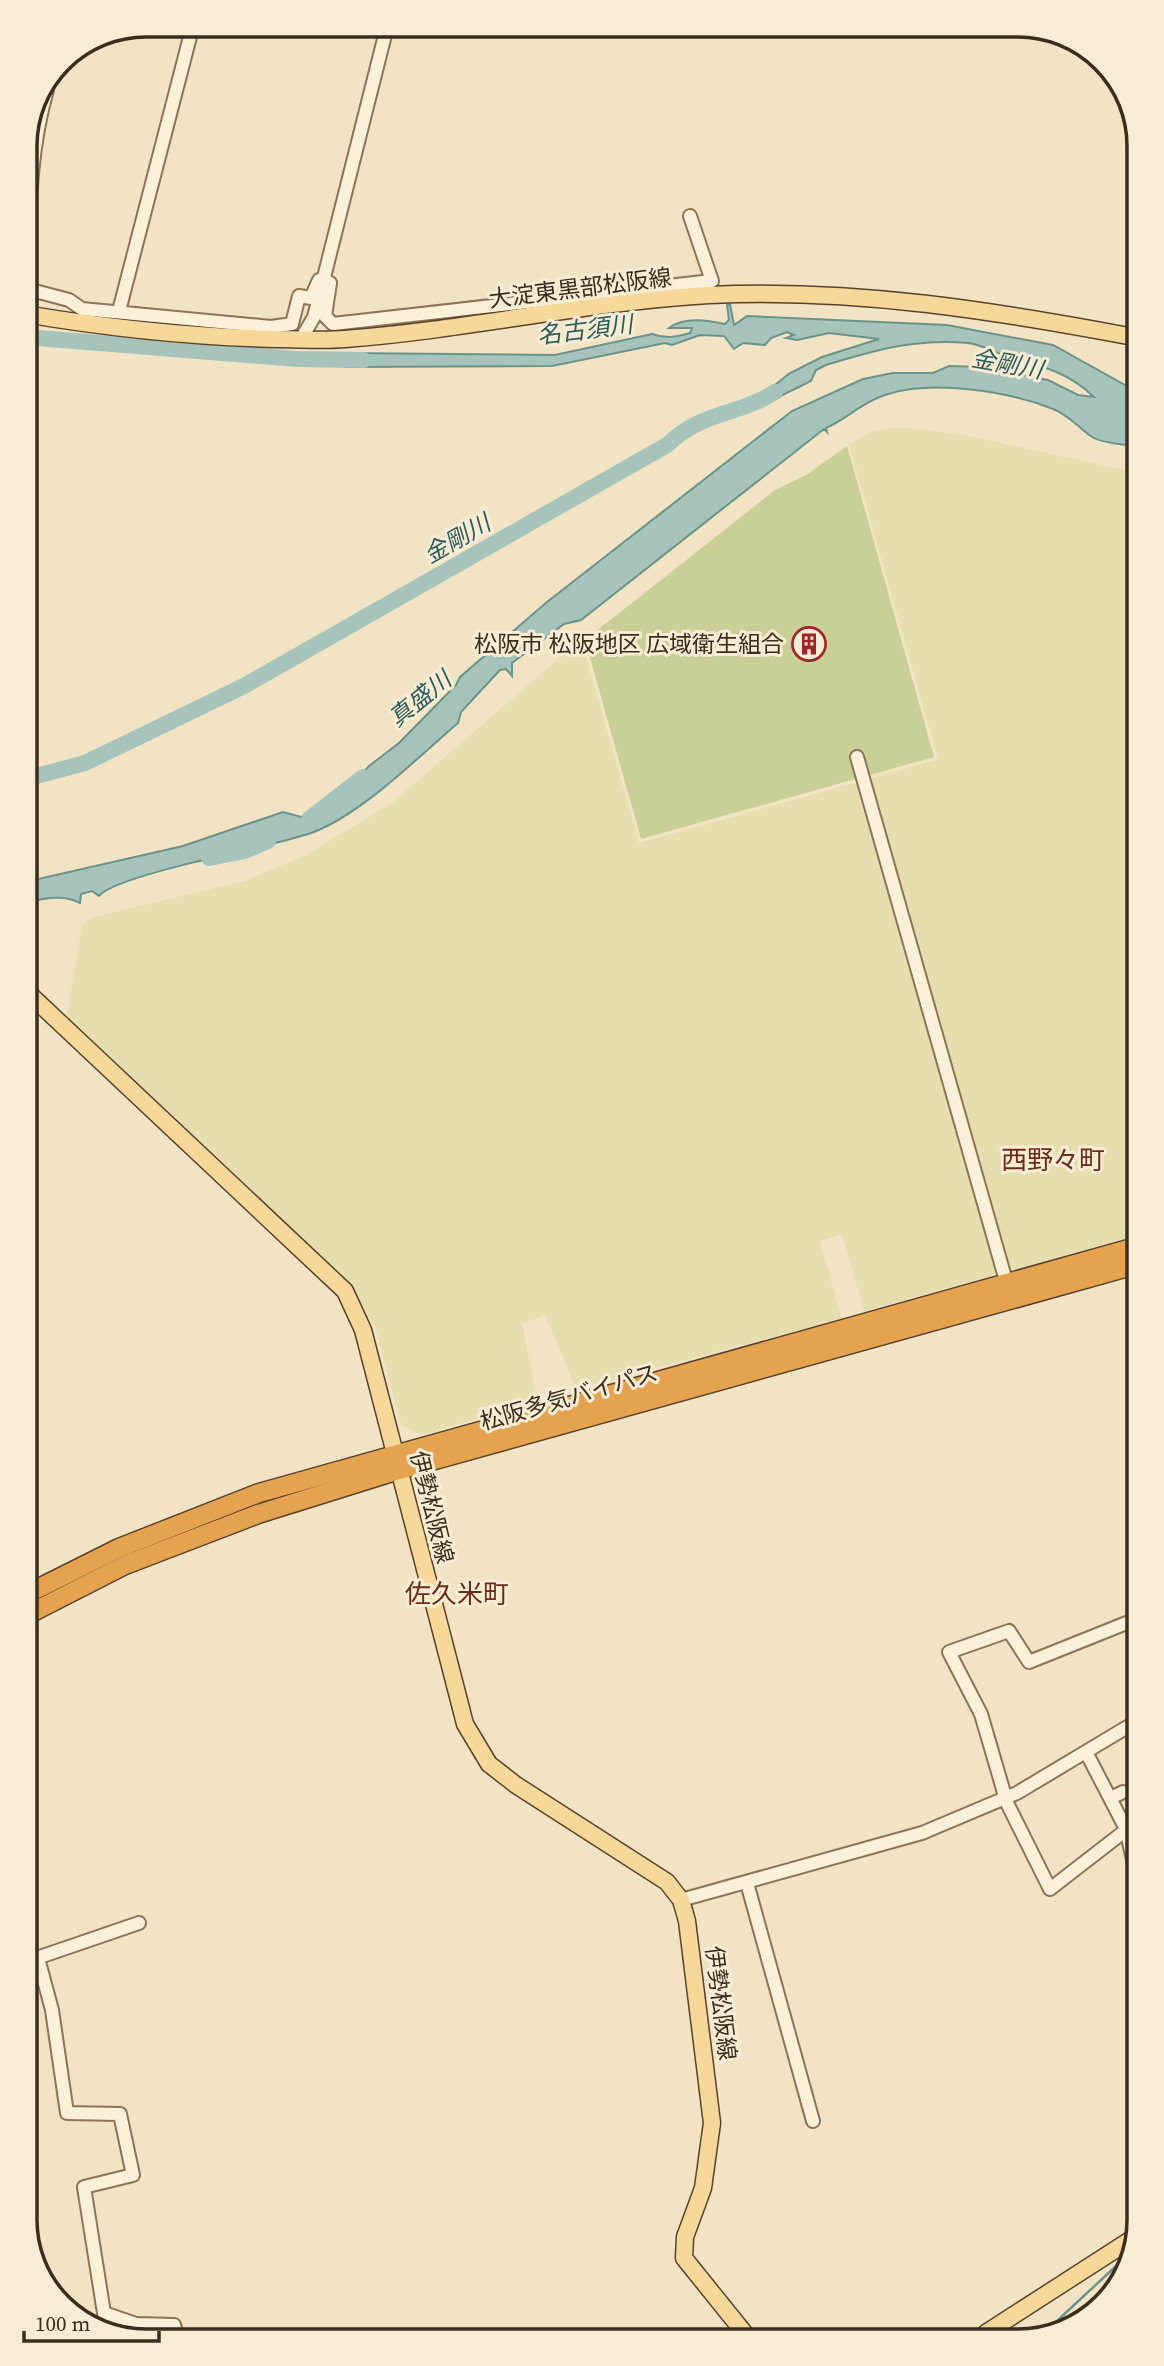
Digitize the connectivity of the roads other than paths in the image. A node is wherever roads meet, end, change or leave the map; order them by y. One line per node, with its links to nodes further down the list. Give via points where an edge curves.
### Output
1 (190, 37): 9 (street)
2 (384, 37): 4 (street)
3 (690, 216): 6 (street, via 712,281)
4 (323, 279): 7 (street, via 330,283 325,316 333,324); 9 (street, via 311,298 299,296 292,324 271,327); 12 (street, via 314,317)
5 (37, 292): 9 (street, via 69,300 82,309)
6 (582, 294): 7 (street); 8 (street)
7 (542, 299): 8 (street)
8 (562, 309): 11 (main road, 大淀東黒部松阪線, via 709,295 848,297 947,305); 12 (main road, 大淀東黒部松阪線, via 342,340)
9 (119, 312)
10 (37, 316): 12 (main road, 大淀東黒部松阪線, via 171,333)
11 (1127, 336)
12 (301, 339)
13 (858, 757): 17 (street, via 957,1123)
14 (37, 1001): 18 (main road, 伊勢松阪線, via 345,1291 363,1330)
15 (1127, 1250): 17 (highway, 松阪多気バイパス)
16 (1127, 1266): 17 (highway, 松阪多気バイパス)
17 (1009, 1291): 18 (highway, 松阪多気バイパス)
18 (397, 1462): 19 (highway, 松阪多気バイパス); 20 (highway, 松阪多気バイパス, via 259,1493 119,1548); 32 (main road, 伊勢松阪線, via 465,1724 474,1743 489,1764 516,1785 667,1882)
19 (213, 1530): 21 (highway, 松阪多気バイパス, via 125,1564); 22 (street, via 201,1541 124,1574)
20 (37, 1589)
21 (37, 1609)
22 (37, 1620)
23 (1127, 1623): 27 (street, via 1029,1662 1009,1631 949,1652 981,1714)
24 (1127, 1727): 25 (street)
25 (1086, 1752): 27 (street); 28 (street)
26 (1123, 1792): 28 (street)
27 (1007, 1797): 29 (street, via 1050,1889); 31 (street, via 922,1833)
28 (1111, 1798): 29 (street)
29 (1126, 1829): 30 (street)
30 (1127, 1833)
31 (747, 1883): 32 (street); 35 (street)
32 (681, 1900): 40 (main road, 伊勢松阪線, via 712,2123 703,2188 685,2236 684,2258)
33 (139, 1923): 34 (street)
34 (38, 1958): 37 (street, via 52,2010 67,2113 120,2114 133,2175 84,2186 104,2313)
35 (813, 2121)
36 (1125, 2244): 41 (main road)
37 (136, 2324): 38 (street); 39 (street, via 174,2325)
38 (135, 2328)
39 (175, 2329)
40 (741, 2329)
41 (992, 2329)

